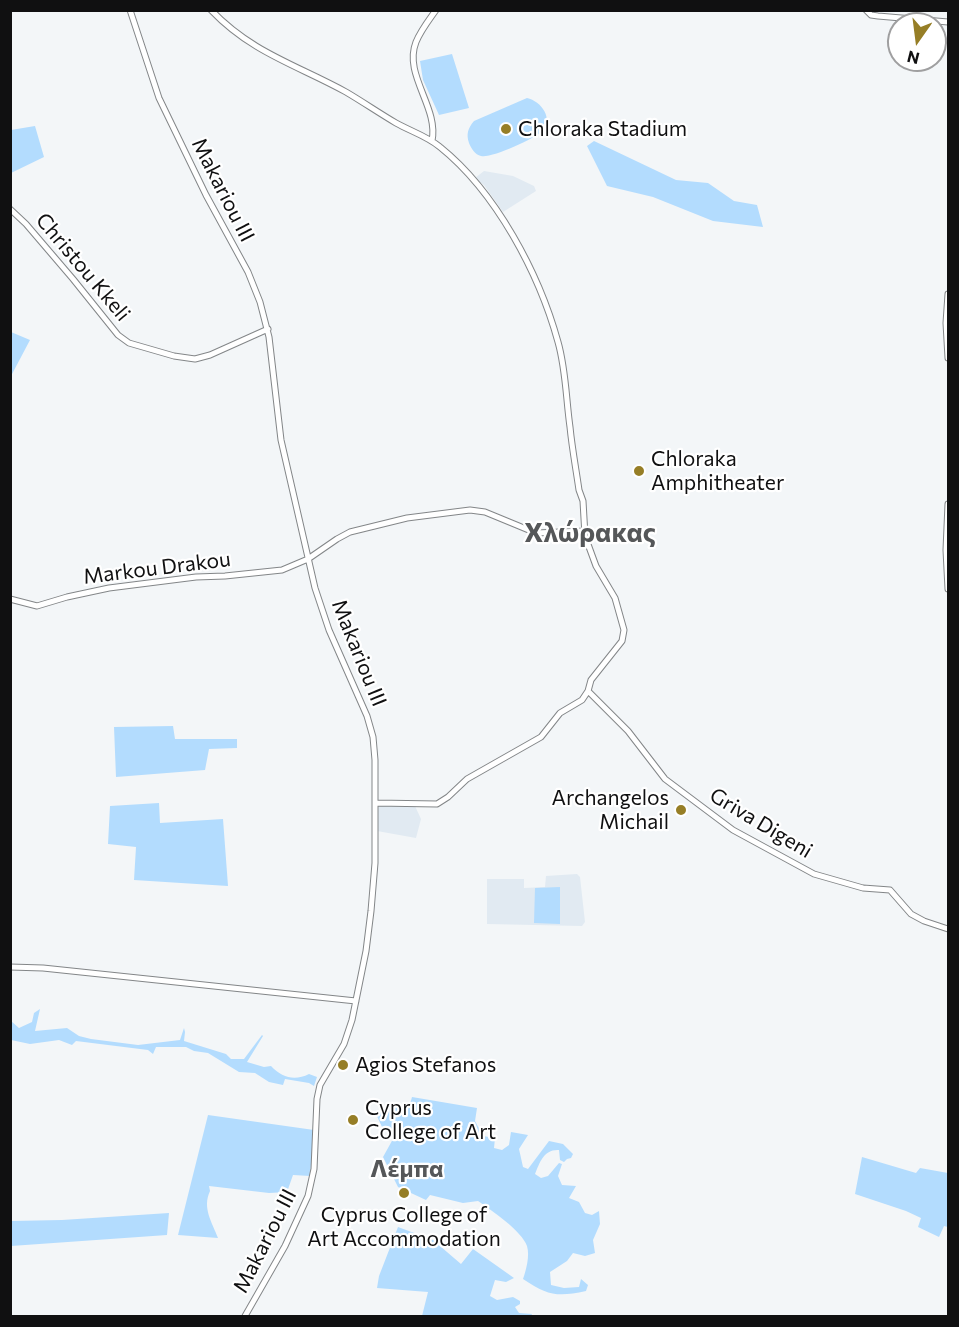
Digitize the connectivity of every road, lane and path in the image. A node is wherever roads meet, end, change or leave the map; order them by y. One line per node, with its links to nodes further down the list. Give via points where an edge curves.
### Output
1 (130, 10): 11 (main road, Makariou III, via 159,98 251,278)
2 (211, 10): 7 (main road, via 261,51)
3 (436, 10): 6 (main road, via 420,34 413,55)
4 (866, 10): 5 (main road, via 878,16)
5 (948, 22)
6 (433, 121): 7 (main road); 8 (main road)
7 (423, 136): 8 (main road)
8 (432, 141): 14 (main road, via 491,202 545,302 564,372 579,490 584,501)
9 (10, 209): 11 (main road, Christou Kkeli, via 129,343 195,359)
10 (948, 294): 12 (main road)
11 (268, 329): 15 (main road, Makariou III, via 278,428)
12 (948, 358)
13 (948, 504): 16 (main road)
14 (584, 531): 15 (main road, Markou Drakou, via 536,533 485,512 470,510 407,518 350,532); 18 (main road, via 596,566 615,598 624,634 591,680)
15 (308, 559): 17 (main road, Markou Drakou, via 282,570 109,588 37,606); 19 (main road, Makariou III, via 329,630 373,737)
16 (948, 589)
17 (10, 599)
18 (588, 691): 19 (main road, via 579,704 560,713 541,737 467,779 441,802); 20 (main road, Griva Digeni, via 628,731 665,779 733,830 814,874 863,888 890,890 911,914)
19 (376, 803): 22 (main road, Makariou III, via 371,911)
20 (948, 929)
21 (10, 967): 22 (main road)
22 (356, 1001): 23 (main road, Makariou III, via 345,1040 320,1085 310,1188 285,1246)
23 (245, 1317)

